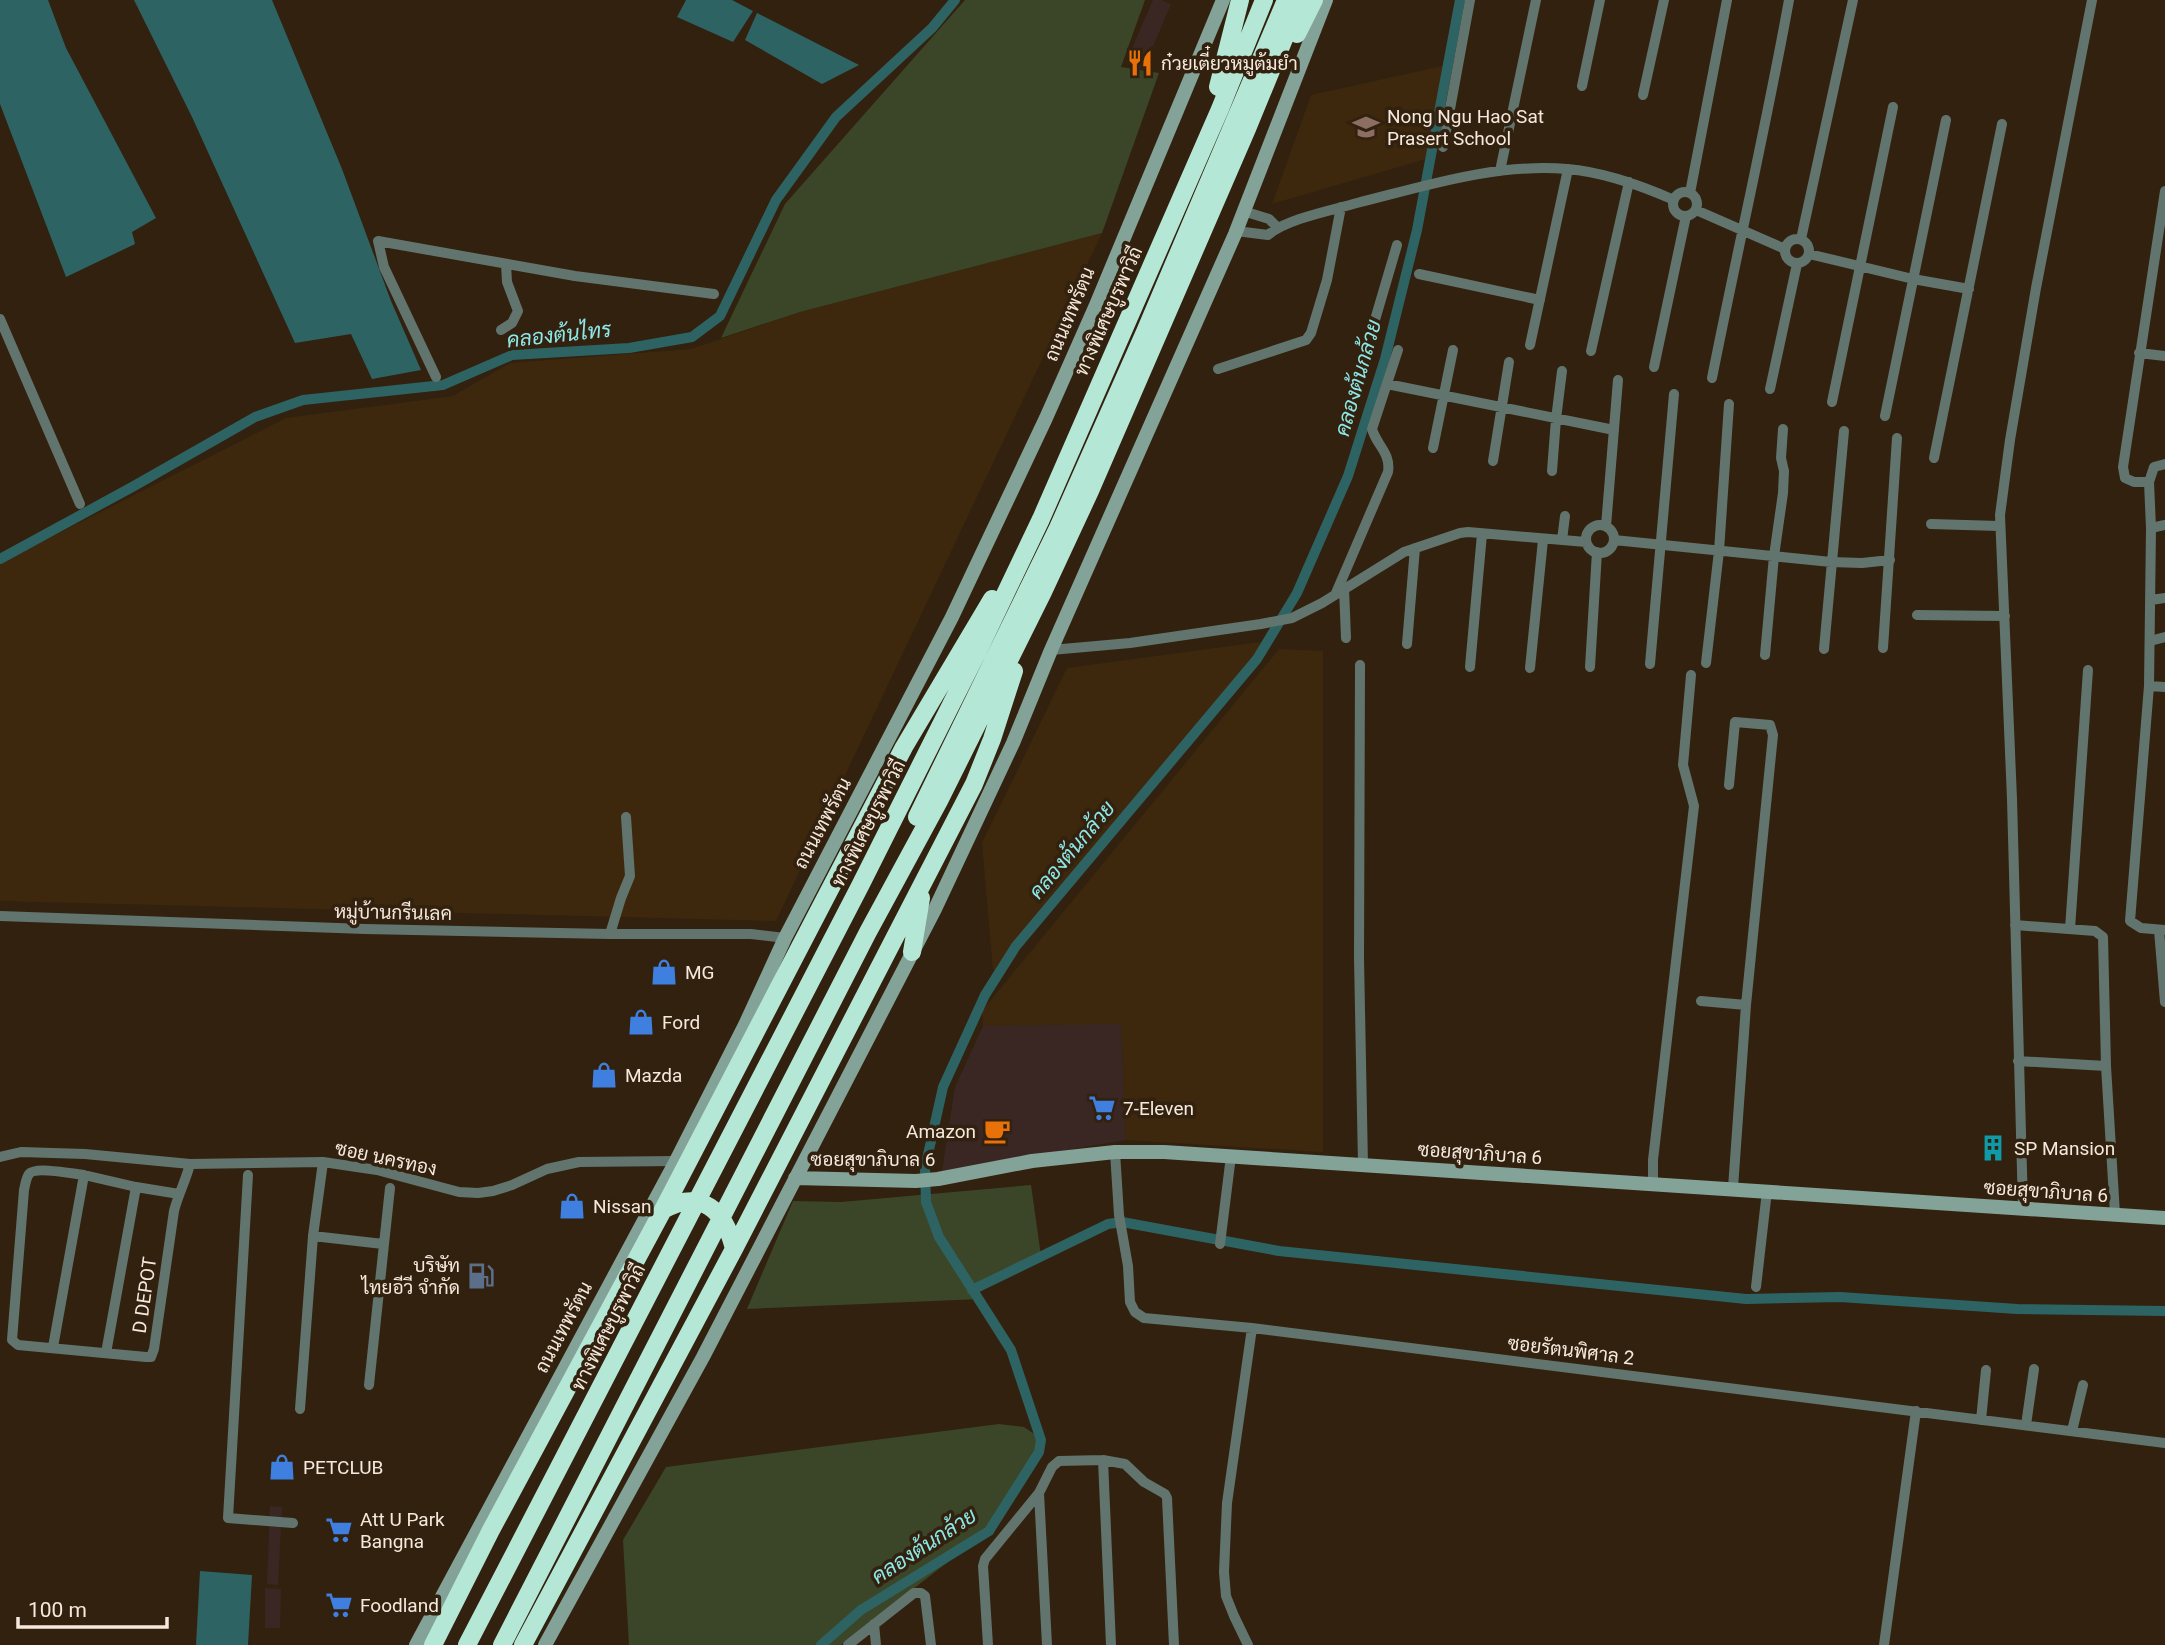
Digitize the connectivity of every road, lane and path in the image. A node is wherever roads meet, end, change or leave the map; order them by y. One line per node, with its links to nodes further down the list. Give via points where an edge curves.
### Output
1 (1223, 0): 137 (main road, ถนนเทพรัตน, via 1096,305 1004,510)
2 (1240, 0): 18 (highway)
3 (1253, 0): 18 (highway)
4 (1264, 0): 87 (highway, ทางพิเศษบูรพาวิถี)
5 (1286, 0): 92 (highway)
6 (1300, 0): 23 (highway)
7 (1314, 0): 23 (highway)
8 (1326, 0): 33 (main road)
9 (1470, 0): 24 (street)
10 (1536, 0): 26 (street)
11 (1600, 0): 17 (street)
12 (1664, 0): 19 (street)
13 (1727, 0): 29 (street)
14 (1789, 0): 36 (street)
15 (1853, 0): 38 (street)
16 (2092, 0): 91 (street, via 2036,288)
17 (1582, 86)
18 (1219, 87): 190 (highway, via 1035,514 961,673 752,1085)
19 (1643, 95)
20 (1893, 107): 44 (street)
21 (1946, 120): 46 (street)
22 (2002, 124): 47 (street)
23 (1248, 130): 130 (highway, via 1084,504)
24 (1443, 147)
25 (1567, 169): 26 (street); 27 (street); 49 (street)
26 (1500, 171): 31 (street)
27 (1629, 182): 30 (street); 56 (street)
28 (2165, 191): 57 (street)
29 (1690, 193): 30 (street, via 1682,192); 32 (street, via 1696,199)
30 (1674, 200): 34 (street, via 1675,212)
31 (1341, 208): 35 (street); 61 (street, via 1327,280 1306,340)
32 (1696, 210): 34 (street); 36 (street)
33 (1243, 211): 35 (street, via 1269,219); 37 (main road)
34 (1686, 216): 60 (street)
35 (1277, 227): 37 (street, via 1268,235)
36 (1741, 230): 40 (street); 64 (street)
37 (1236, 231): 117 (main road)
38 (1801, 239): 40 (street, via 1792,240); 41 (street, via 1809,246)
39 (1397, 245): 53 (street)
40 (1785, 249): 43 (street, via 1789,261)
41 (1809, 254): 43 (street); 44 (street)
42 (506, 264): 48 (street); 51 (street, via 518,311 512,323); 63 (street, via 378,241 384,267)
43 (1797, 264): 67 (street)
44 (1860, 267): 46 (street); 70 (street)
45 (1419, 274): 49 (street)
46 (1913, 279): 47 (street); 73 (street)
47 (1969, 289): 80 (street)
48 (714, 294)
49 (1540, 300): 52 (street)
50 (0, 318): 85 (street)
51 (501, 330)
52 (1530, 345)
53 (1367, 347)
54 (1398, 350): 66 (street)
55 (1453, 350): 68 (street)
56 (1591, 351)
57 (2139, 353): 58 (street); 84 (street, via 2123,473 2134,482)
58 (2165, 356)
59 (1509, 362): 72 (street)
60 (1654, 367)
61 (1218, 369)
62 (1562, 371): 74 (street)
63 (436, 377)
64 (1712, 378)
65 (1618, 380): 76 (street)
66 (1387, 384): 68 (street); 106 (street, via 1372,429 1388,459 1388,472)
67 (1770, 389)
68 (1445, 394): 72 (street); 79 (street)
69 (1674, 394): 99 (street)
70 (1832, 402)
71 (1729, 404): 101 (street)
72 (1502, 407): 74 (street); 81 (street)
73 (1885, 416)
74 (1556, 419): 76 (street); 83 (street)
75 (1783, 429): 103 (street, via 1783,493)
76 (1614, 430): 90 (street)
77 (1844, 431): 105 (street)
78 (1897, 438): 104 (street)
79 (1433, 448)
80 (1934, 458)
81 (1493, 461)
82 (2165, 464): 84 (street, via 2154,467)
83 (1552, 471)
84 (2149, 482): 93 (street)
85 (80, 504)
86 (1564, 516): 96 (street)
87 (1041, 519): 163 (highway, via 904,747); 191 (highway, ทางพิเศษบูรพาวิถี, via 860,886)
88 (1931, 524): 91 (street)
89 (2165, 525): 93 (street)
90 (1606, 526): 97 (street); 98 (street, via 1591,528)
91 (1999, 526): 110 (street)
92 (1058, 528): 169 (highway, via 1002,710 974,784); 192 (highway, via 878,895)
93 (2151, 528): 108 (street)
94 (1482, 534): 95 (street); 100 (street, via 1460,533); 122 (street)
95 (1543, 540): 96 (street); 124 (street)
96 (1562, 540): 98 (street)
97 (1614, 540): 99 (street); 102 (street, via 1608,550)
98 (1586, 542): 102 (street)
99 (1659, 545): 101 (street); 120 (street)
100 (1415, 548): 106 (street); 114 (street)
101 (1719, 551): 103 (street); 119 (street)
102 (1597, 552): 123 (street)
103 (1774, 556): 105 (street); 118 (street)
104 (1889, 560): 105 (street); 115 (street)
105 (1831, 562): 116 (street)
106 (1340, 591): 112 (street); 117 (street, via 1292,618)
107 (2165, 598): 108 (street)
108 (2151, 600): 113 (street)
109 (1917, 615): 110 (street)
110 (2005, 616): 133 (street)
111 (2165, 637): 113 (street)
112 (1346, 638)
113 (2150, 641): 127 (street)
114 (1407, 644)
115 (1883, 648)
116 (1824, 649)
117 (1051, 650): 138 (main road, via 1013,743)
118 (1765, 655)
119 (1706, 663)
120 (1650, 664)
121 (1360, 665): 151 (street)
122 (1470, 667)
123 (1590, 667)
124 (1530, 668)
125 (2088, 670): 134 (street)
126 (1691, 675): 156 (street, via 1683,765 1694,806)
127 (2149, 686): 128 (street); 135 (street, via 2130,921 2141,928)
128 (2165, 687)
129 (1729, 785): 141 (street, via 1735,722 1770,725 1773,735)
130 (939, 801): 138 (highway); 193 (highway)
131 (626, 817): 136 (street, via 630,876)
132 (0, 916): 136 (street, หมู่บ้านกรีนเลค)
133 (2015, 925): 134 (street); 142 (street)
134 (2070, 929): 143 (street, via 2103,937)
135 (2162, 930): 140 (street)
136 (610, 934): 137 (street, หมู่บ้านกรีนเลค)
137 (785, 938): 148 (main road, ถนนเทพรัตน)
138 (912, 952): 155 (main road)
139 (1701, 1001): 141 (street)
140 (2165, 1002)
141 (1746, 1005): 159 (street)
142 (2018, 1061): 143 (street); 162 (street)
143 (2106, 1066): 164 (street)
144 (1115, 1152): 146 (main road, ซอยสุขาภิบาล 6); 155 (main road, ซอยสุขาภิบาล 6, via 916,1181); 171 (street, ซอยรัตนพิศาล 2, via 1119,1214 1135,1312 1144,1318)
145 (51, 1153): 147 (street, ซอย นครทอง); 150 (street, ซอย นครทอง); 152 (street)
146 (1231, 1156): 151 (main road, ซอยสุขาภิบาล 6); 168 (street)
147 (0, 1157)
148 (676, 1161): 149 (street, ซอย นครทอง, via 579,1163 478,1193); 188 (main road, ถนนเทพรัตน)
149 (323, 1162): 150 (street, ซอย นครทอง); 166 (street)
150 (190, 1164): 161 (street, D DEPOT)
151 (1363, 1165): 156 (main road, ซอยสุขาภิบาล 6)
152 (49, 1171): 153 (street); 172 (street, D DEPOT, via 32,1171 24,1190 12,1340 18,1345)
153 (84, 1175): 157 (street); 172 (street)
154 (248, 1175): 186 (street, via 229,1518)
155 (795, 1178): 195 (main road)
156 (1653, 1183): 159 (main road, ซอยสุขาภิบาล 6)
157 (136, 1187): 161 (street); 173 (street, D DEPOT)
158 (390, 1188): 167 (street)
159 (1733, 1188): 160 (main road, ซอยสุขาภิบาล 6)
160 (1767, 1191): 162 (main road, ซอยสุขาภิบาล 6); 170 (street)
161 (179, 1194): 173 (street, D DEPOT, via 154,1349 150,1357)
162 (2023, 1208): 164 (main road, ซอยสุขาภิบาล 6)
163 (663, 1209): 169 (highway, via 685,1200 713,1208 725,1221); 189 (highway)
164 (2115, 1214): 165 (main road, ซอยสุขาภิบาล 6)
165 (2165, 1218)
166 (313, 1236): 167 (street); 178 (street)
167 (383, 1244): 176 (street)
168 (1220, 1244)
169 (734, 1249): 194 (highway)
170 (1756, 1287)
171 (1252, 1328): 179 (street, ซอยรัตนพิศาล 2); 203 (street, via 1227,1503 1224,1572 1226,1596)
172 (53, 1347): 173 (street, D DEPOT)
173 (106, 1353)
174 (2034, 1368): 181 (street)
175 (1986, 1370): 180 (street)
176 (369, 1385)
177 (2084, 1385): 182 (street)
178 (300, 1409)
179 (1916, 1411): 180 (street, ซอยรัตนพิศาล 2); 204 (street)
180 (1981, 1420): 181 (street, ซอยรัตนพิศาล 2)
181 (2026, 1425): 182 (street, ซอยรัตนพิศาล 2)
182 (2073, 1431): 183 (street, ซอยรัตนพิศาล 2)
183 (2165, 1443)
184 (1103, 1460): 185 (street, via 1059,1461); 201 (street); 202 (street, via 1129,1466 1167,1498)
185 (1039, 1493): 199 (street, via 983,1566); 200 (street)
186 (293, 1523)
187 (874, 1624): 196 (street); 197 (street); 198 (street, via 914,1593 921,1593 928,1606)
188 (416, 1645)
189 (433, 1645)
190 (458, 1645)
191 (467, 1645)
192 (490, 1645)
193 (502, 1645)
194 (523, 1645)
195 (545, 1645)
196 (848, 1645)
197 (876, 1645)
198 (930, 1645)
199 (988, 1645)
200 (1047, 1645)
201 (1111, 1645)
202 (1174, 1645)
203 (1248, 1645)
204 (1884, 1645)

